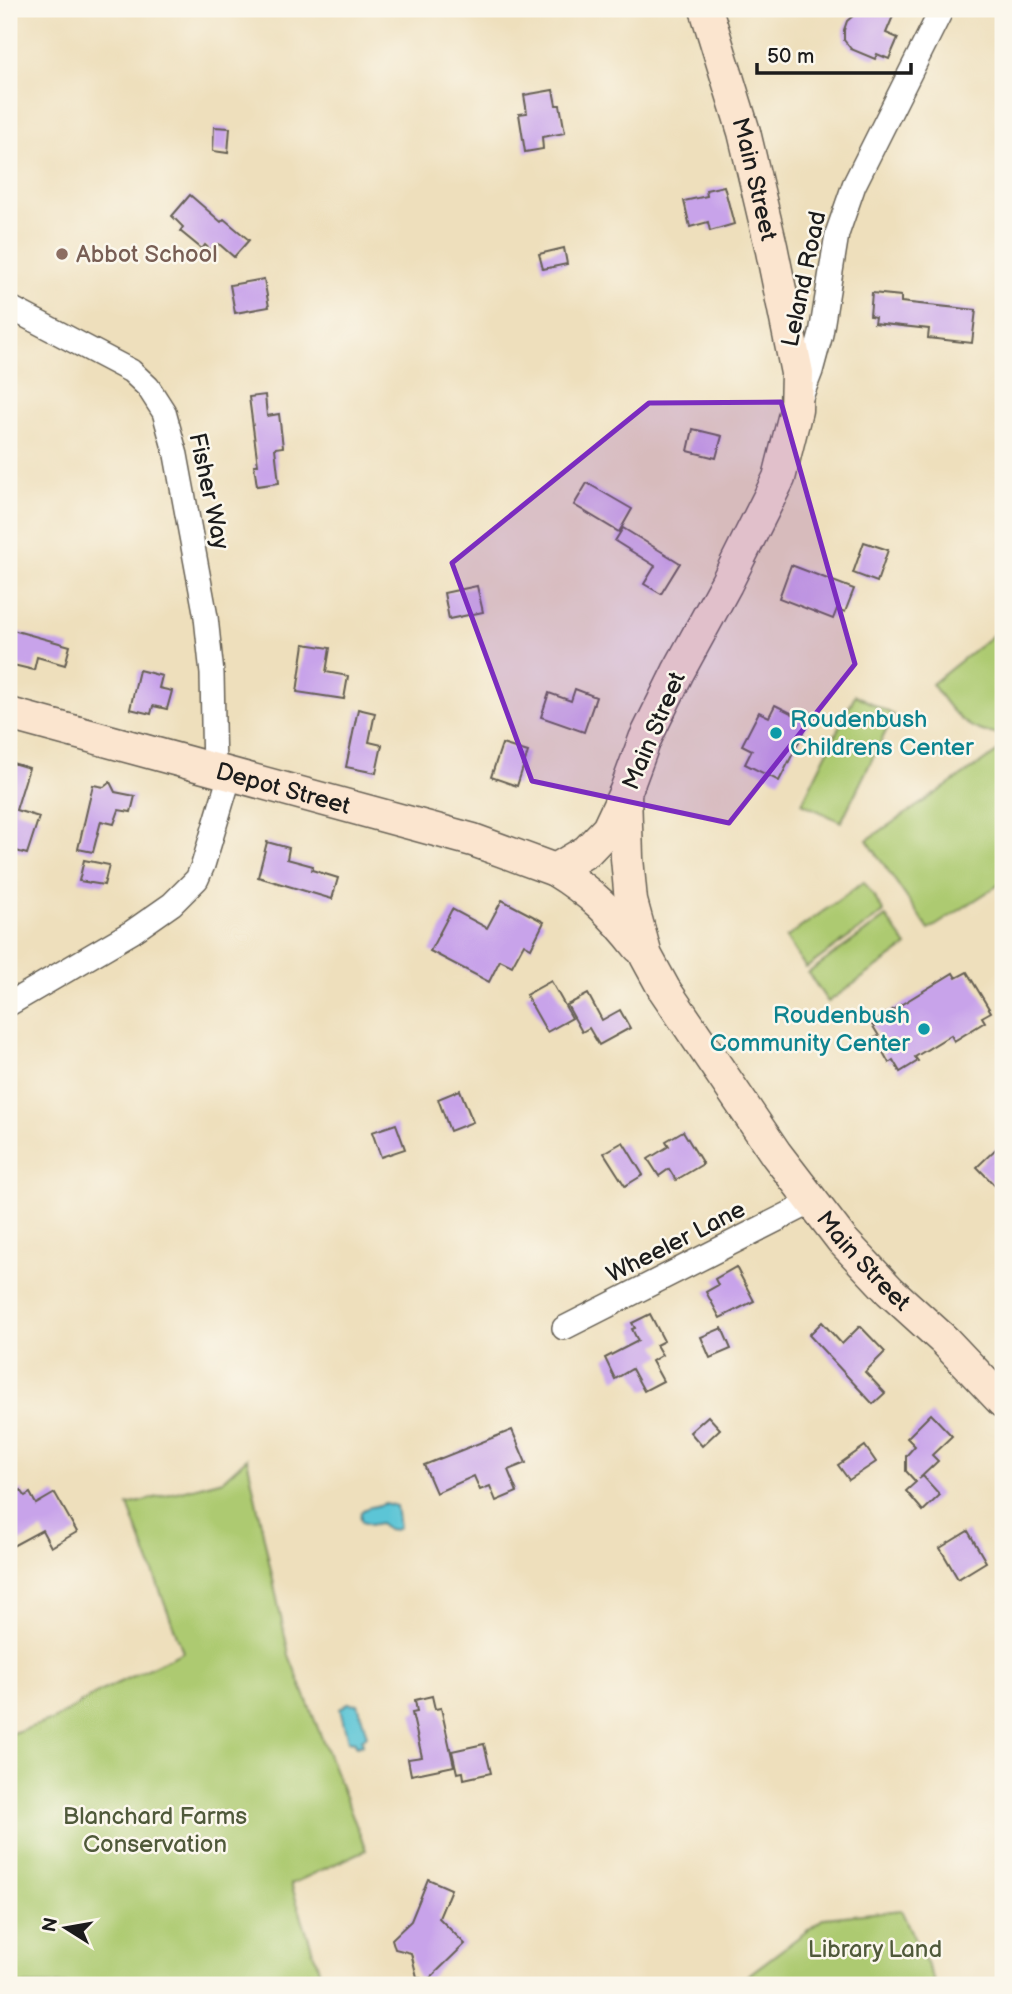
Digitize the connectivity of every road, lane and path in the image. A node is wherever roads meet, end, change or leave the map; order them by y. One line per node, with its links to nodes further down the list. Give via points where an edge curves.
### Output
1 (706, 9): 4 (main road, Main Street, via 744,132 771,246 797,373)
2 (942, 9): 4 (street, Leland Road, via 854,185 837,234 821,334)
3 (9, 307): 6 (street, Fisher Way, via 131,370 164,412 206,617)
4 (796, 410): 7 (main road, Main Street, via 779,478 645,739)
5 (9, 714): 6 (main road, Depot Street)
6 (222, 773): 8 (main road, Depot Street, via 473,840); 10 (street, Fisher Way, via 203,865 186,892 132,932)
7 (625, 793): 8 (main road, via 608,829 587,850); 9 (main road, Main Street, via 631,901)
8 (555, 870): 9 (main road, Depot Street, via 611,912)
9 (646, 956): 11 (main road, Main Street, via 762,1135)
10 (9, 1004)
11 (812, 1202): 12 (street, Wheeler Lane); 13 (main road, Main Street, via 890,1291)
12 (564, 1328)
13 (1003, 1402)

